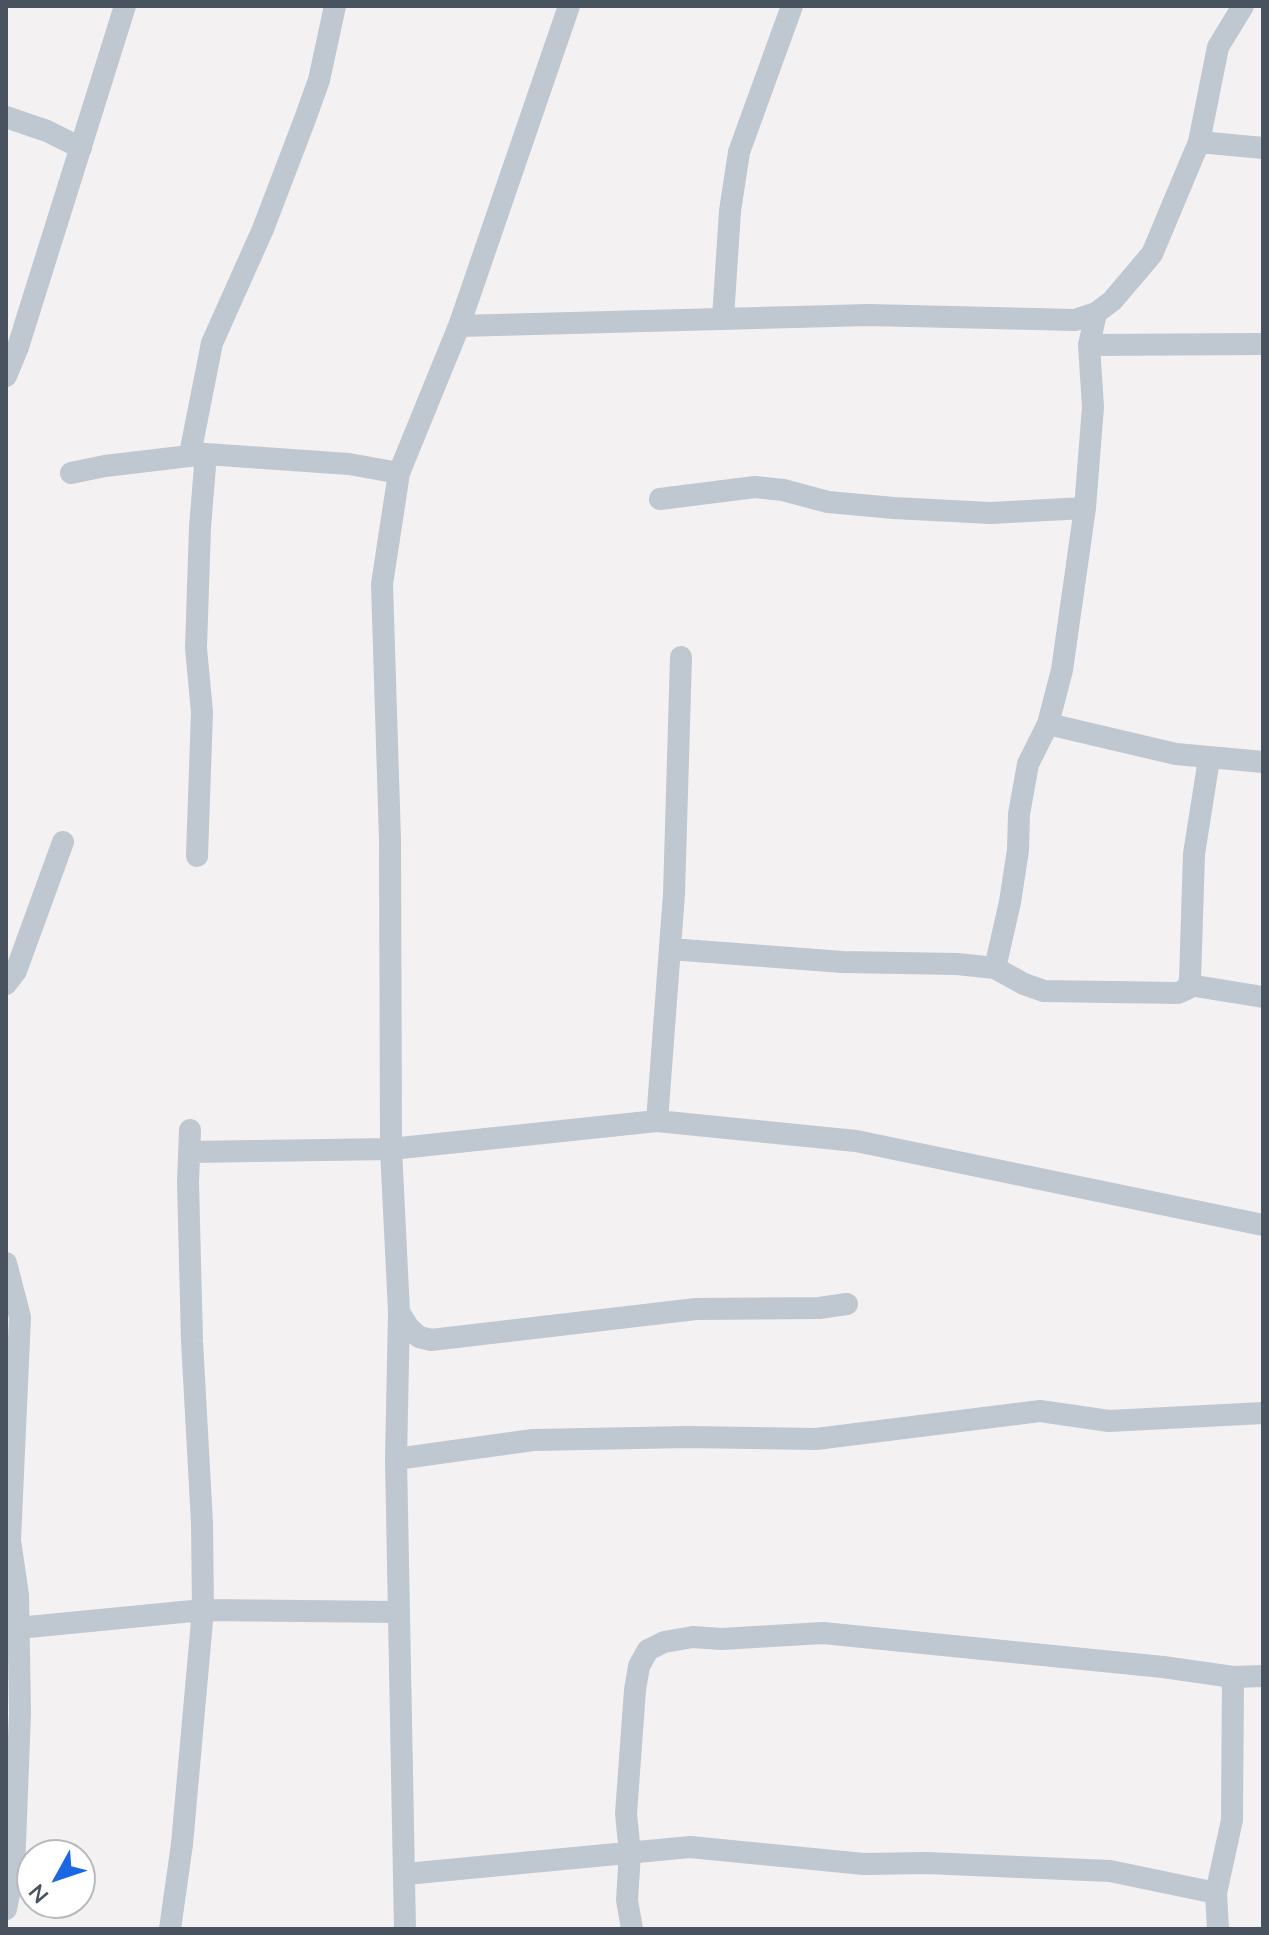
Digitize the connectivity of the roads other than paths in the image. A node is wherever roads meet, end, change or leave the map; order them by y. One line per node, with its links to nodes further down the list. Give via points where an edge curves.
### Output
1 (125, 6): 8 (street)
2 (335, 6): 16 (street, via 305,119 212,343)
3 (569, 6): 12 (street)
4 (792, 6): 11 (street, via 739,152)
5 (1243, 6): 7 (street, via 1218,47)
6 (6, 117): 8 (street)
7 (1199, 142): 9 (street); 10 (street, via 1152,254)
8 (81, 148): 15 (street)
9 (1263, 148)
10 (1096, 313): 11 (street, via 1075,320); 14 (street)
11 (723, 318): 12 (street)
12 (459, 326): 18 (street)
13 (1263, 344): 14 (street)
14 (1089, 345): 20 (street, via 1093,407)
15 (6, 375)
16 (198, 454): 17 (street); 18 (street, via 349,464); 26 (street, via 196,648 202,712)
17 (71, 473)
18 (399, 473): 33 (street, via 382,584)
19 (660, 499): 20 (street, via 755,487 894,508 990,513)
20 (1085, 508): 22 (street, via 1062,670)
21 (681, 657): 27 (street)
22 (1048, 724): 23 (street); 28 (street, via 1028,764 1010,902)
23 (1209, 759): 24 (street); 30 (street, via 1194,854)
24 (1263, 762)
25 (63, 842): 29 (street, via 16,971)
26 (197, 856)
27 (670, 949): 28 (street); 32 (street)
28 (995, 968): 30 (street, via 1044,991 1178,993)
29 (6, 984)
30 (1189, 985): 31 (street)
31 (1263, 997)
32 (657, 1121): 33 (street); 34 (street, via 856,1141)
33 (391, 1149): 37 (street); 40 (street, via 190,1141)
34 (1263, 1225)
35 (6, 1263): 42 (street, via 20,1317 10,1540)
36 (847, 1304): 37 (street, via 696,1309 431,1340 419,1337)
37 (399, 1312): 39 (street)
38 (1263, 1413): 39 (street, via 1109,1421 1040,1411 816,1439 533,1440)
39 (396, 1459): 41 (street)
40 (203, 1610): 41 (street); 42 (street); 49 (street)
41 (398, 1612): 46 (street)
42 (18, 1628): 48 (street, via 14,1869)
43 (1263, 1676): 44 (street)
44 (1233, 1677): 45 (street, via 823,1633 664,1642 648,1650 639,1666 626,1814); 47 (street, via 1232,1820)
45 (630, 1853): 46 (street); 47 (street, via 690,1847 864,1864 1110,1871); 51 (street, via 627,1900)
46 (406, 1874): 50 (street)
47 (1216, 1893): 52 (street)
48 (6, 1909)
49 (170, 1929)
50 (405, 1929)
51 (632, 1929)
52 (1218, 1929)

